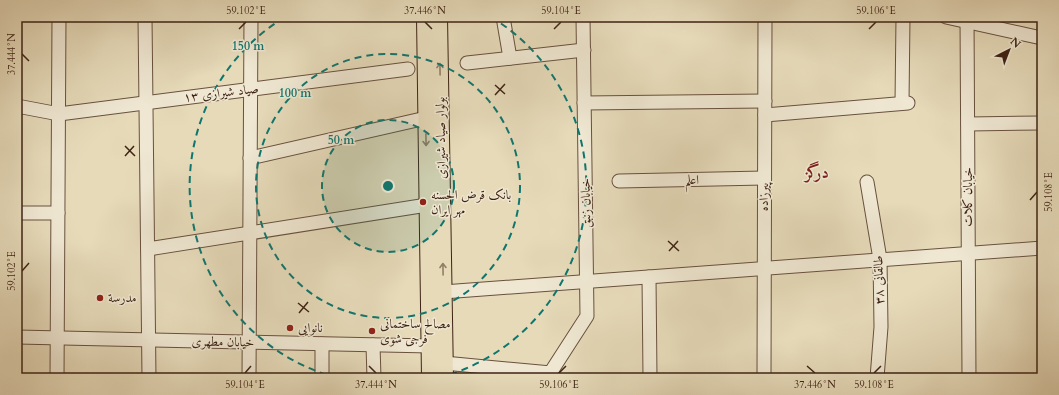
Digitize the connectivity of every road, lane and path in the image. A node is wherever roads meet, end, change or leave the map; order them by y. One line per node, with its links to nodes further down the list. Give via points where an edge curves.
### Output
1 (59, 17): 22 (street)
2 (146, 17): 19 (street)
3 (251, 17): 17 (street)
4 (424, 17): 24 (main road, بولوار صیاد شیرازی)
5 (439, 17): 42 (main road, بولوار صیاد شیرازی, one-way to 5)
6 (503, 17): 14 (street)
7 (583, 17): 13 (street, خیابان زنبق)
8 (765, 17): 18 (street, پیرزاده)
9 (903, 17): 23 (street, via 905,103)
10 (946, 17): 11 (street)
11 (967, 19): 12 (street); 26 (street, خیابان کلات)
12 (1042, 36)
13 (584, 50): 14 (street); 20 (street, خیابان زنبق)
14 (510, 58): 15 (street)
15 (467, 63)
16 (408, 69): 17 (street, صیاد شیرازی ۱۳)
17 (250, 90): 19 (street, صیاد شیرازی ۱۳); 27 (street)
18 (765, 100): 20 (street); 23 (street, پیرزاده)
19 (147, 103): 22 (street, صیاد شیرازی ۱۳); 36 (street)
20 (584, 103): 41 (street, خیابان زنبق)
21 (17, 106): 22 (street, صیاد شیرازی ۱۳)
22 (59, 114): 33 (street)
23 (765, 115): 28 (street, پیرزاده)
24 (426, 118): 27 (street); 31 (main road, بولوار صیاد شیرازی, one-way to 31)
25 (1042, 123): 26 (street)
26 (968, 124): 37 (street, خیابان کلات)
27 (250, 158): 34 (street)
28 (764, 178): 29 (street, اعلم); 39 (street, پیرزاده)
29 (619, 181)
30 (868, 182): 38 (street, طالقانی ۳۸)
31 (427, 205): 34 (street); 49 (main road, بولوار صیاد شیرازی)
32 (17, 213): 33 (street)
33 (58, 213): 44 (street)
34 (250, 233): 36 (street); 46 (street)
35 (1042, 248): 37 (street)
36 (148, 249): 45 (street)
37 (969, 254): 38 (street); 61 (street, خیابان کلات)
38 (880, 259): 39 (street); 60 (street, طالقانی ۳۸, via 881,327)
39 (764, 269): 40 (street); 59 (street, پیرزاده)
40 (649, 277): 41 (street); 58 (street)
41 (587, 282): 42 (street); 51 (street, خیابان زنبق, via 587,316)
42 (443, 292): 50 (main road, بولوار صیاد شیرازی)
43 (17, 337): 44 (street, خیابان مطهری)
44 (57, 338): 45 (street, خیابان مطهری); 52 (street)
45 (149, 340): 46 (street, خیابان مطهری); 53 (street)
46 (249, 342): 47 (street, خیابان مطهری); 54 (street)
47 (322, 344): 48 (street, خیابان مطهری); 55 (street)
48 (373, 345): 49 (street, خیابان مطهری); 56 (street)
49 (430, 346): 57 (main road, بولوار صیاد شیرازی)
50 (444, 370): 51 (street)
51 (549, 375)
52 (58, 378)
53 (149, 378)
54 (249, 378)
55 (322, 378)
56 (374, 378)
57 (430, 378)
58 (650, 378)
59 (764, 378)
60 (877, 378)
61 (969, 378)

